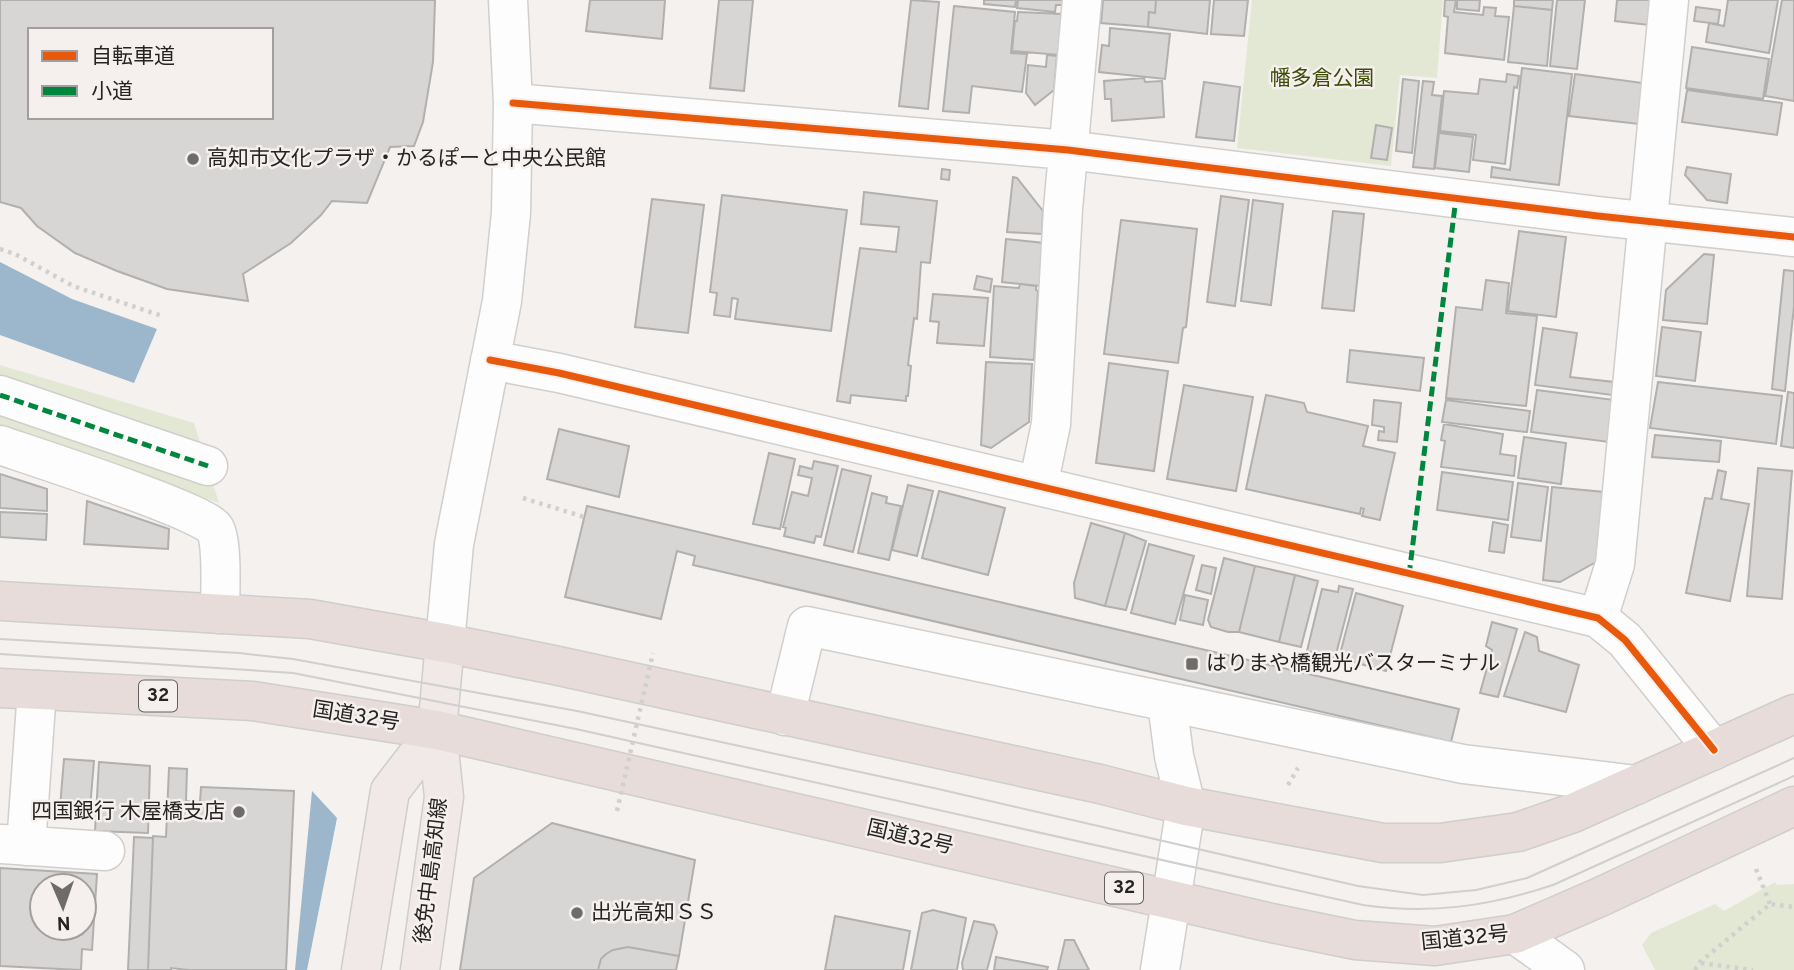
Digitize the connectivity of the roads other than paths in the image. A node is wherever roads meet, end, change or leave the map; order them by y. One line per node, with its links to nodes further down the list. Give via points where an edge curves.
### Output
1 (508, 0): 4 (street)
2 (1082, 0): 5 (street)
3 (1669, 0): 6 (street)
4 (513, 103): 5 (street); 8 (street, via 511,213)
5 (1068, 150): 6 (street); 12 (street, via 1051,424)
6 (1648, 222): 7 (street); 15 (street, via 1615,564)
7 (1794, 237)
8 (491, 360): 12 (street); 16 (street, via 454,544)
9 (0, 395): 11 (street)
10 (0, 445): 14 (street, via 205,520 215,528 219,547)
11 (208, 466)
12 (1038, 486): 15 (street)
13 (0, 601): 14 (highway)
14 (220, 614): 16 (highway, via 310,619)
15 (1598, 618): 23 (street, via 1625,639)
16 (445, 643): 21 (highway); 22 (main road, 後免中島高知線)
17 (0, 688): 18 (highway, 国道32号 / 32)
18 (37, 690): 22 (highway, 国道32号 / 32, via 253,701); 27 (street)
19 (1167, 702): 21 (street, via 807,626); 24 (street, via 1463,764); 25 (street)
20 (1794, 714): 23 (highway)
21 (785, 716): 25 (highway)
22 (437, 730): 29 (highway, 国道32号 / 32); 31 (main road, via 390,791); 32 (main road, 後免中島高知線, via 444,797)
23 (1714, 750): 24 (highway)
24 (1636, 785): 25 (highway, via 1518,832 1440,843 1383,842)
25 (1186, 806): 29 (street)
26 (1794, 806): 30 (highway, 国道32号 / 32)
27 (13, 845): 28 (street)
28 (105, 851)
29 (1170, 899): 30 (highway, 国道32号 / 32, via 1355,940 1435,946); 33 (street)
30 (1515, 934): 34 (street)
31 (361, 970)
32 (419, 970)
33 (1160, 970)
34 (1565, 970)

